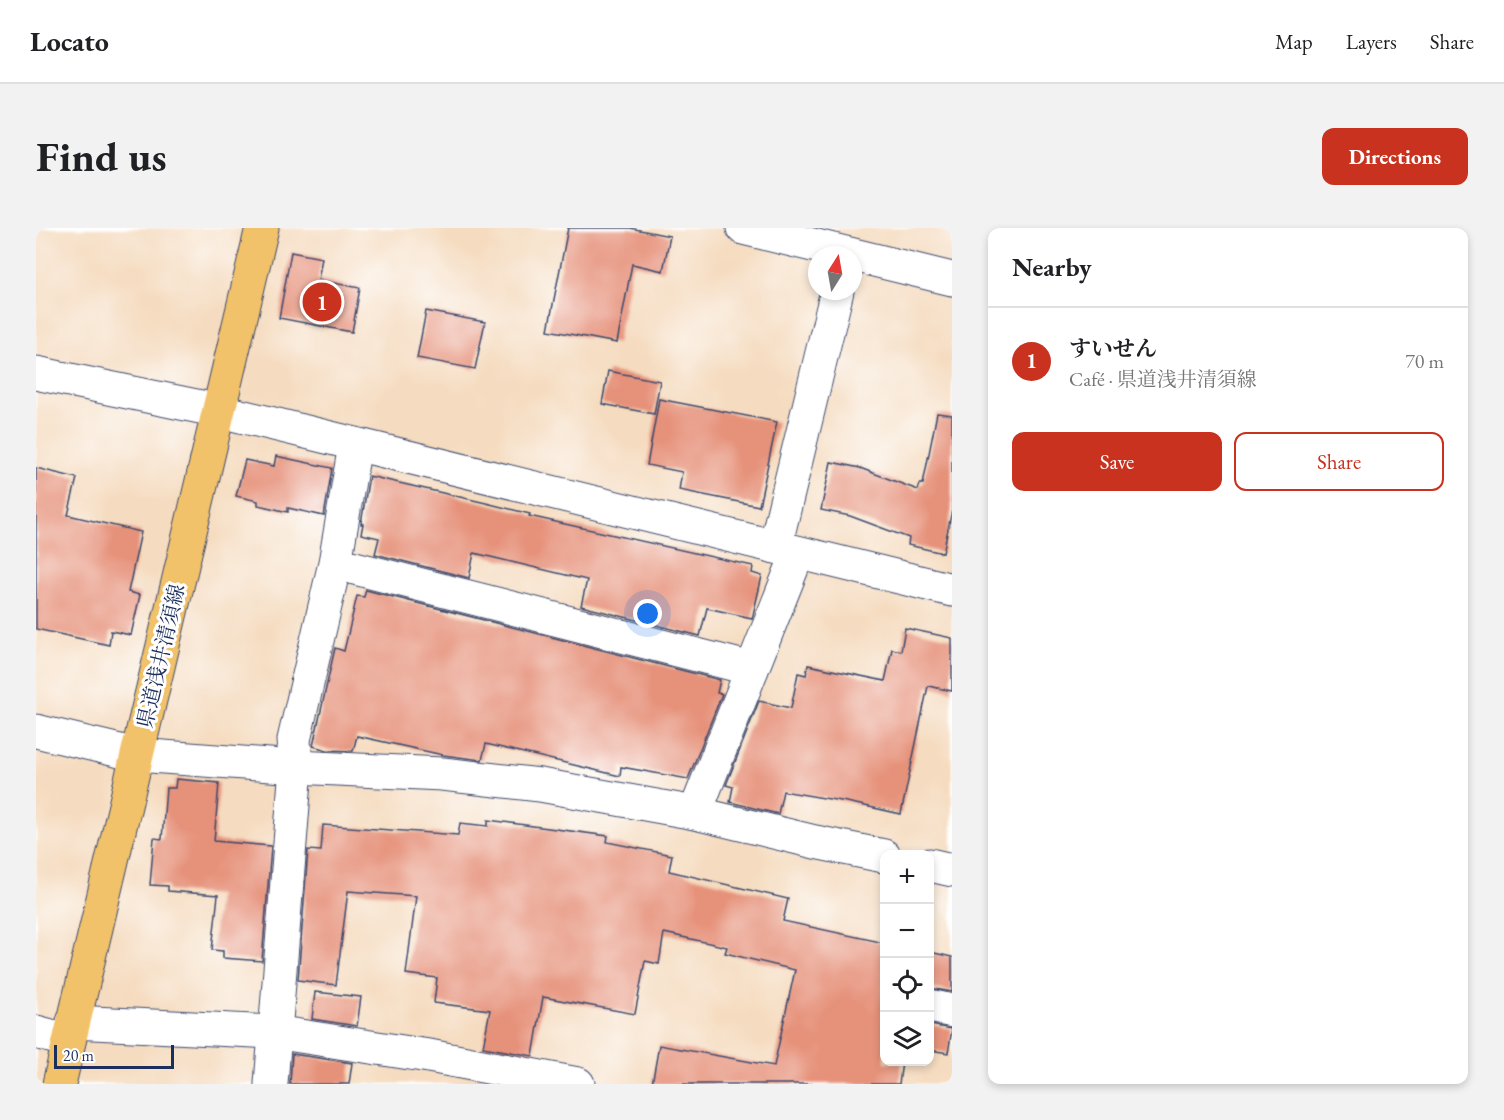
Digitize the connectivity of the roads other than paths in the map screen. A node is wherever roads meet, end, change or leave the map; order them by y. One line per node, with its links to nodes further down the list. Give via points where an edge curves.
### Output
1 (262, 228): 7 (main road, 県道浅井清須線)
2 (743, 228): 3 (street)
3 (848, 245): 4 (street)
4 (952, 279)
5 (835, 300): 9 (street)
6 (36, 373): 7 (street)
7 (219, 411): 8 (street); 14 (main road, 県道浅井清須線)
8 (355, 445): 9 (street); 10 (street)
9 (787, 550): 11 (street); 12 (street)
10 (335, 563): 12 (street); 15 (street, via 294,740)
11 (952, 590)
12 (752, 669): 16 (street)
13 (36, 731): 14 (street)
14 (137, 755): 15 (street); 22 (main road, 県道浅井清須線)
15 (296, 767): 16 (street, via 442,774 540,785); 24 (street)
16 (695, 813): 17 (street)
17 (880, 855)
18 (934, 866): 19 (street)
19 (952, 870)
20 (934, 1007): 21 (street)
21 (952, 1011)
22 (71, 1031): 23 (street); 24 (street); 25 (main road, 県道浅井清須線)
23 (36, 1032)
24 (274, 1032): 26 (street); 27 (street)
25 (59, 1084)
26 (271, 1084)
27 (578, 1084)

